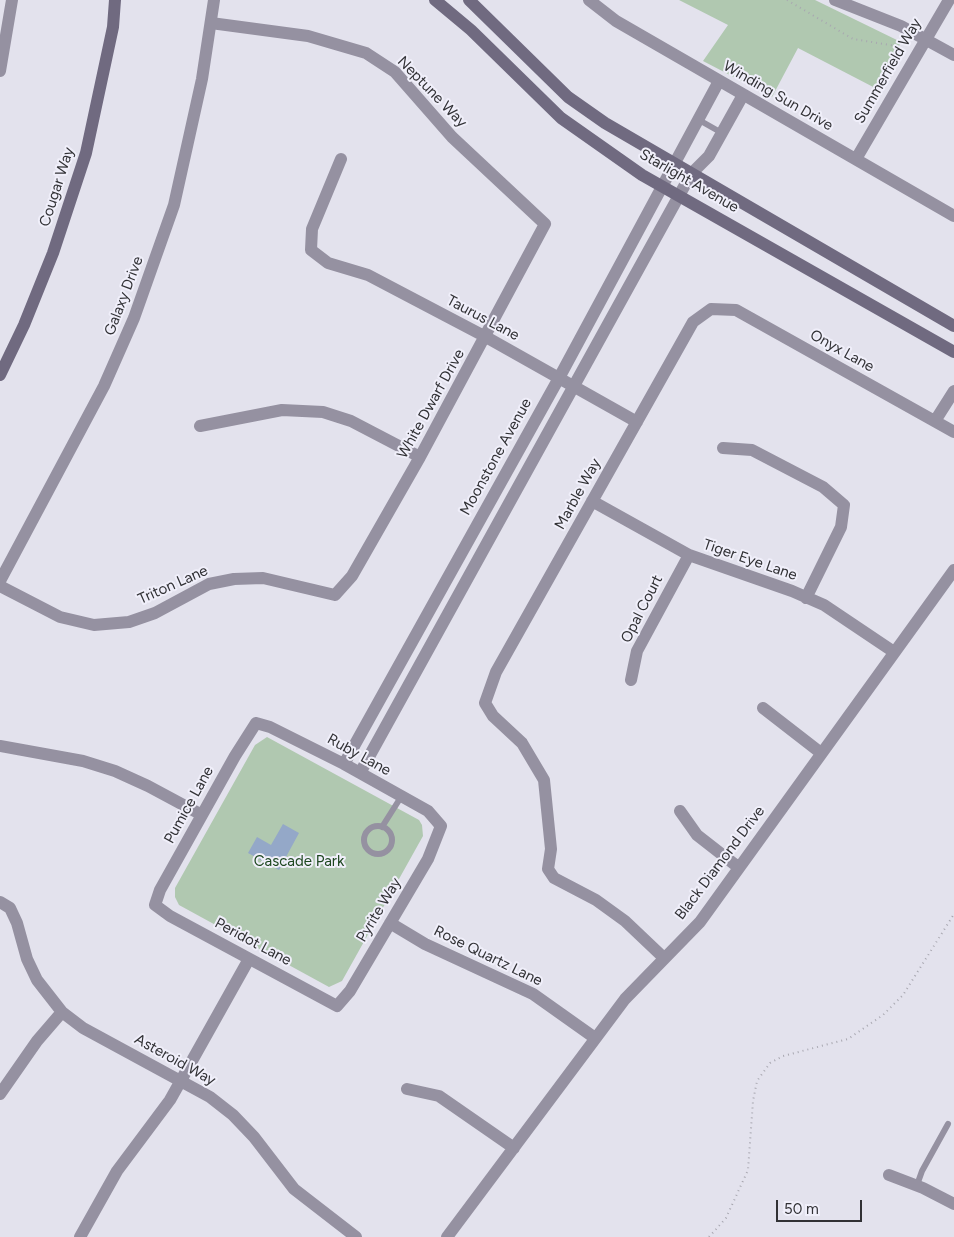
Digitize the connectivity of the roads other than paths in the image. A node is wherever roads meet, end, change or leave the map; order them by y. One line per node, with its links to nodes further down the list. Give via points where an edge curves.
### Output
1 (12, 0): 12 (street)
2 (115, 0): 29 (street, Cougar Way, via 113,27 86,153 53,253)
3 (214, 0): 9 (street, Galaxy Drive)
4 (434, 0): 21 (street, Starlight Avenue, via 472,30 561,118)
5 (469, 0): 19 (street, Starlight Avenue, via 568,97)
6 (835, 0): 10 (street)
7 (949, 0): 10 (street, Summerfield Way)
8 (594, 2): 13 (street, Winding Sun Drive, via 616,21)
9 (211, 24): 24 (street, Neptune Way, via 308,36 366,53 395,72 452,136); 42 (street, Galaxy Drive, via 174,205 134,318 104,386)
10 (926, 38): 11 (street); 18 (street, Summerfield Way)
11 (954, 55)
12 (0, 71)
13 (719, 82): 14 (street, Winding Sun Drive); 15 (street, Moonstone Avenue)
14 (743, 95): 16 (street); 18 (street, Winding Sun Drive)
15 (699, 120): 16 (lane); 19 (street, Moonstone Avenue)
16 (722, 133): 20 (street, via 709,156)
17 (341, 159): 27 (street, Taurus Lane, via 312,229 311,250 328,263 368,275)
18 (856, 159): 23 (street, Winding Sun Drive)
19 (675, 165): 20 (street, Starlight Avenue); 21 (street, Moonstone Avenue)
20 (691, 174): 22 (street); 26 (street, Starlight Avenue)
21 (664, 186): 22 (street, Starlight Avenue); 30 (street, Moonstone Avenue)
22 (679, 195): 28 (street, Starlight Avenue); 31 (street)
23 (954, 216)
24 (545, 224): 27 (street, White Dwarf Drive)
25 (711, 309): 33 (street, Onyx Lane, via 736,310); 34 (street, Marble Way, via 693,322)
26 (954, 326)
27 (486, 337): 30 (street, Taurus Lane); 38 (street, White Dwarf Drive)
28 (954, 352)
29 (0, 375)
30 (559, 378): 31 (street, Taurus Lane); 52 (street, Moonstone Avenue)
31 (575, 387): 34 (street, Taurus Lane); 53 (street)
32 (954, 391): 33 (street)
33 (935, 421): 36 (street, Onyx Lane)
34 (637, 422): 39 (street, Marble Way)
35 (200, 426): 38 (street, via 282,410 323,412 351,421)
36 (954, 432)
37 (723, 448): 45 (street, via 752,450 823,487 844,505 841,527)
38 (420, 457): 44 (street, White Dwarf Drive, via 352,576)
39 (592, 501): 40 (street, Tiger Eye Lane); 63 (street, Marble Way, via 496,672 485,703 493,716 522,743 544,780 551,849 548,869 554,878 596,900)
40 (689, 555): 45 (street, Tiger Eye Lane); 47 (street, Opal Court, via 637,651)
41 (954, 570): 46 (street, Black Diamond Drive)
42 (0, 581)
43 (0, 586): 44 (street, Triton Lane, via 60,617 94,625 138,619 210,584 234,579 263,578)
44 (335, 595)
45 (806, 598): 46 (street, Tiger Eye Lane, via 824,605)
46 (894, 652): 51 (street, Black Diamond Drive)
47 (631, 680)
48 (763, 708): 51 (street)
49 (256, 723): 52 (street, Ruby Lane); 56 (street, Pumice Lane)
50 (0, 746): 56 (street, via 83,761 115,771)
51 (821, 753): 59 (street, Black Diamond Drive)
52 (344, 764): 53 (street, Ruby Lane)
53 (360, 773): 54 (street, Ruby Lane)
54 (400, 797): 57 (street, Ruby Lane, via 428,811); 58 (lane)
55 (680, 811): 59 (street, via 697,835)
56 (202, 815): 61 (street, Pumice Lane, via 160,890)
57 (441, 826): 62 (street, Pyrite Way, via 428,859)
58 (382, 827): 58 (lane, via 369,829 364,836 367,849 375,854 384,853 390,846 391,837)
59 (738, 867): 63 (street, Black Diamond Drive, via 700,922)
60 (0, 902): 66 (street, Asteroid Way, via 10,908 37,980)
61 (155, 905): 64 (street, Peridot Lane)
62 (390, 923): 65 (street, Pyrite Way, via 350,991); 67 (street, Rose Quartz Lane, via 425,944 533,994)
63 (664, 958): 67 (street, Black Diamond Drive, via 625,999)
64 (249, 959): 65 (street, Peridot Lane); 68 (street)
65 (337, 1006)
66 (62, 1012): 68 (street, Asteroid Way, via 83,1028); 70 (street, via 36,1040)
67 (595, 1038): 72 (street, Black Diamond Drive)
68 (181, 1081): 76 (street, via 117,1171); 77 (street, Asteroid Way, via 233,1115 254,1136 294,1189)
69 (407, 1089): 72 (street, via 439,1096)
70 (0, 1094)
71 (948, 1124): 74 (lane)
72 (514, 1148): 78 (street, Black Diamond Drive)
73 (889, 1175): 74 (street)
74 (917, 1186): 75 (street)
75 (954, 1204)
76 (80, 1237)
77 (356, 1237)
78 (447, 1237)

